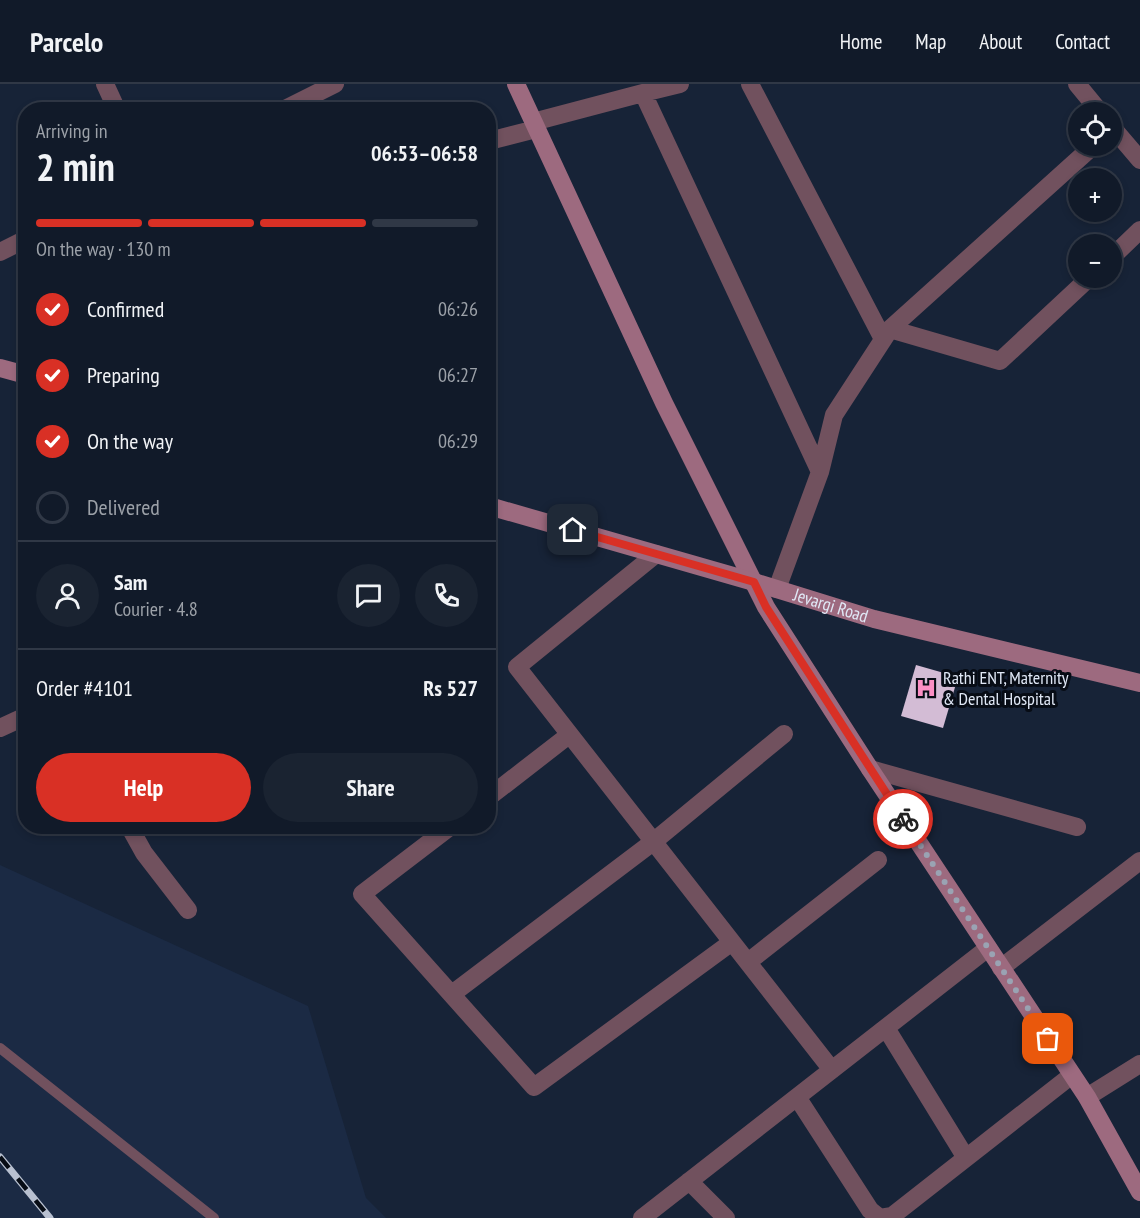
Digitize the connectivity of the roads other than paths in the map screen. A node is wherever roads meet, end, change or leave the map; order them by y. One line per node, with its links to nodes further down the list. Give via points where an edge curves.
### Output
1 (105, 84): 8 (street)
2 (335, 84): 9 (street)
3 (516, 84): 11 (street)
4 (680, 84): 7 (street)
5 (750, 84): 21 (street)
6 (1077, 84): 10 (street)
7 (643, 93): 11 (street); 24 (street)
8 (113, 102)
9 (299, 102)
10 (1092, 102)
11 (534, 126): 12 (street); 27 (street, via 664,403)
12 (496, 139)
13 (1122, 139): 15 (street)
14 (1082, 156): 21 (street)
15 (1140, 160)
16 (1140, 230): 18 (street)
17 (18, 243): 19 (street)
18 (1122, 247)
19 (0, 252)
20 (1078, 288): 21 (street, via 1000,361)
21 (886, 334): 24 (street, via 834,415)
22 (0, 368): 23 (street)
23 (18, 373)
24 (820, 472): 28 (street)
25 (496, 508): 26 (street, Jevargi Road)
26 (656, 554): 27 (street, Jevargi Road); 33 (street, via 517,668)
27 (754, 582): 28 (street, Jevargi Road); 34 (street)
28 (777, 589): 29 (street, Jevargi Road, via 874,619)
29 (1140, 684)
30 (18, 720): 31 (street)
31 (0, 728)
32 (784, 734): 39 (street)
33 (569, 735): 35 (street); 39 (street)
34 (870, 769): 36 (street); 44 (street)
35 (496, 792)
36 (1077, 827)
37 (133, 834): 42 (street)
38 (441, 834): 47 (street, via 362,894)
39 (653, 842): 43 (street); 47 (street)
40 (878, 860): 45 (street)
41 (1140, 861): 46 (street)
42 (188, 910)
43 (732, 942): 45 (street); 47 (street, via 534,1087)
44 (988, 948): 46 (street); 48 (street)
45 (748, 962): 51 (street)
46 (1001, 968): 52 (street)
47 (452, 994)
48 (885, 1029): 51 (street); 55 (street)
49 (0, 1048): 58 (lane)
50 (1140, 1064): 54 (street)
51 (832, 1070): 53 (street)
52 (1072, 1075): 54 (street); 55 (street)
53 (797, 1097): 55 (street, via 870,1210 880,1218 892,1216); 56 (street)
54 (1087, 1097): 57 (street)
55 (966, 1158)
56 (689, 1181): 59 (street); 60 (street)
57 (1140, 1191)
58 (214, 1218)
59 (642, 1218)
60 (726, 1218)

